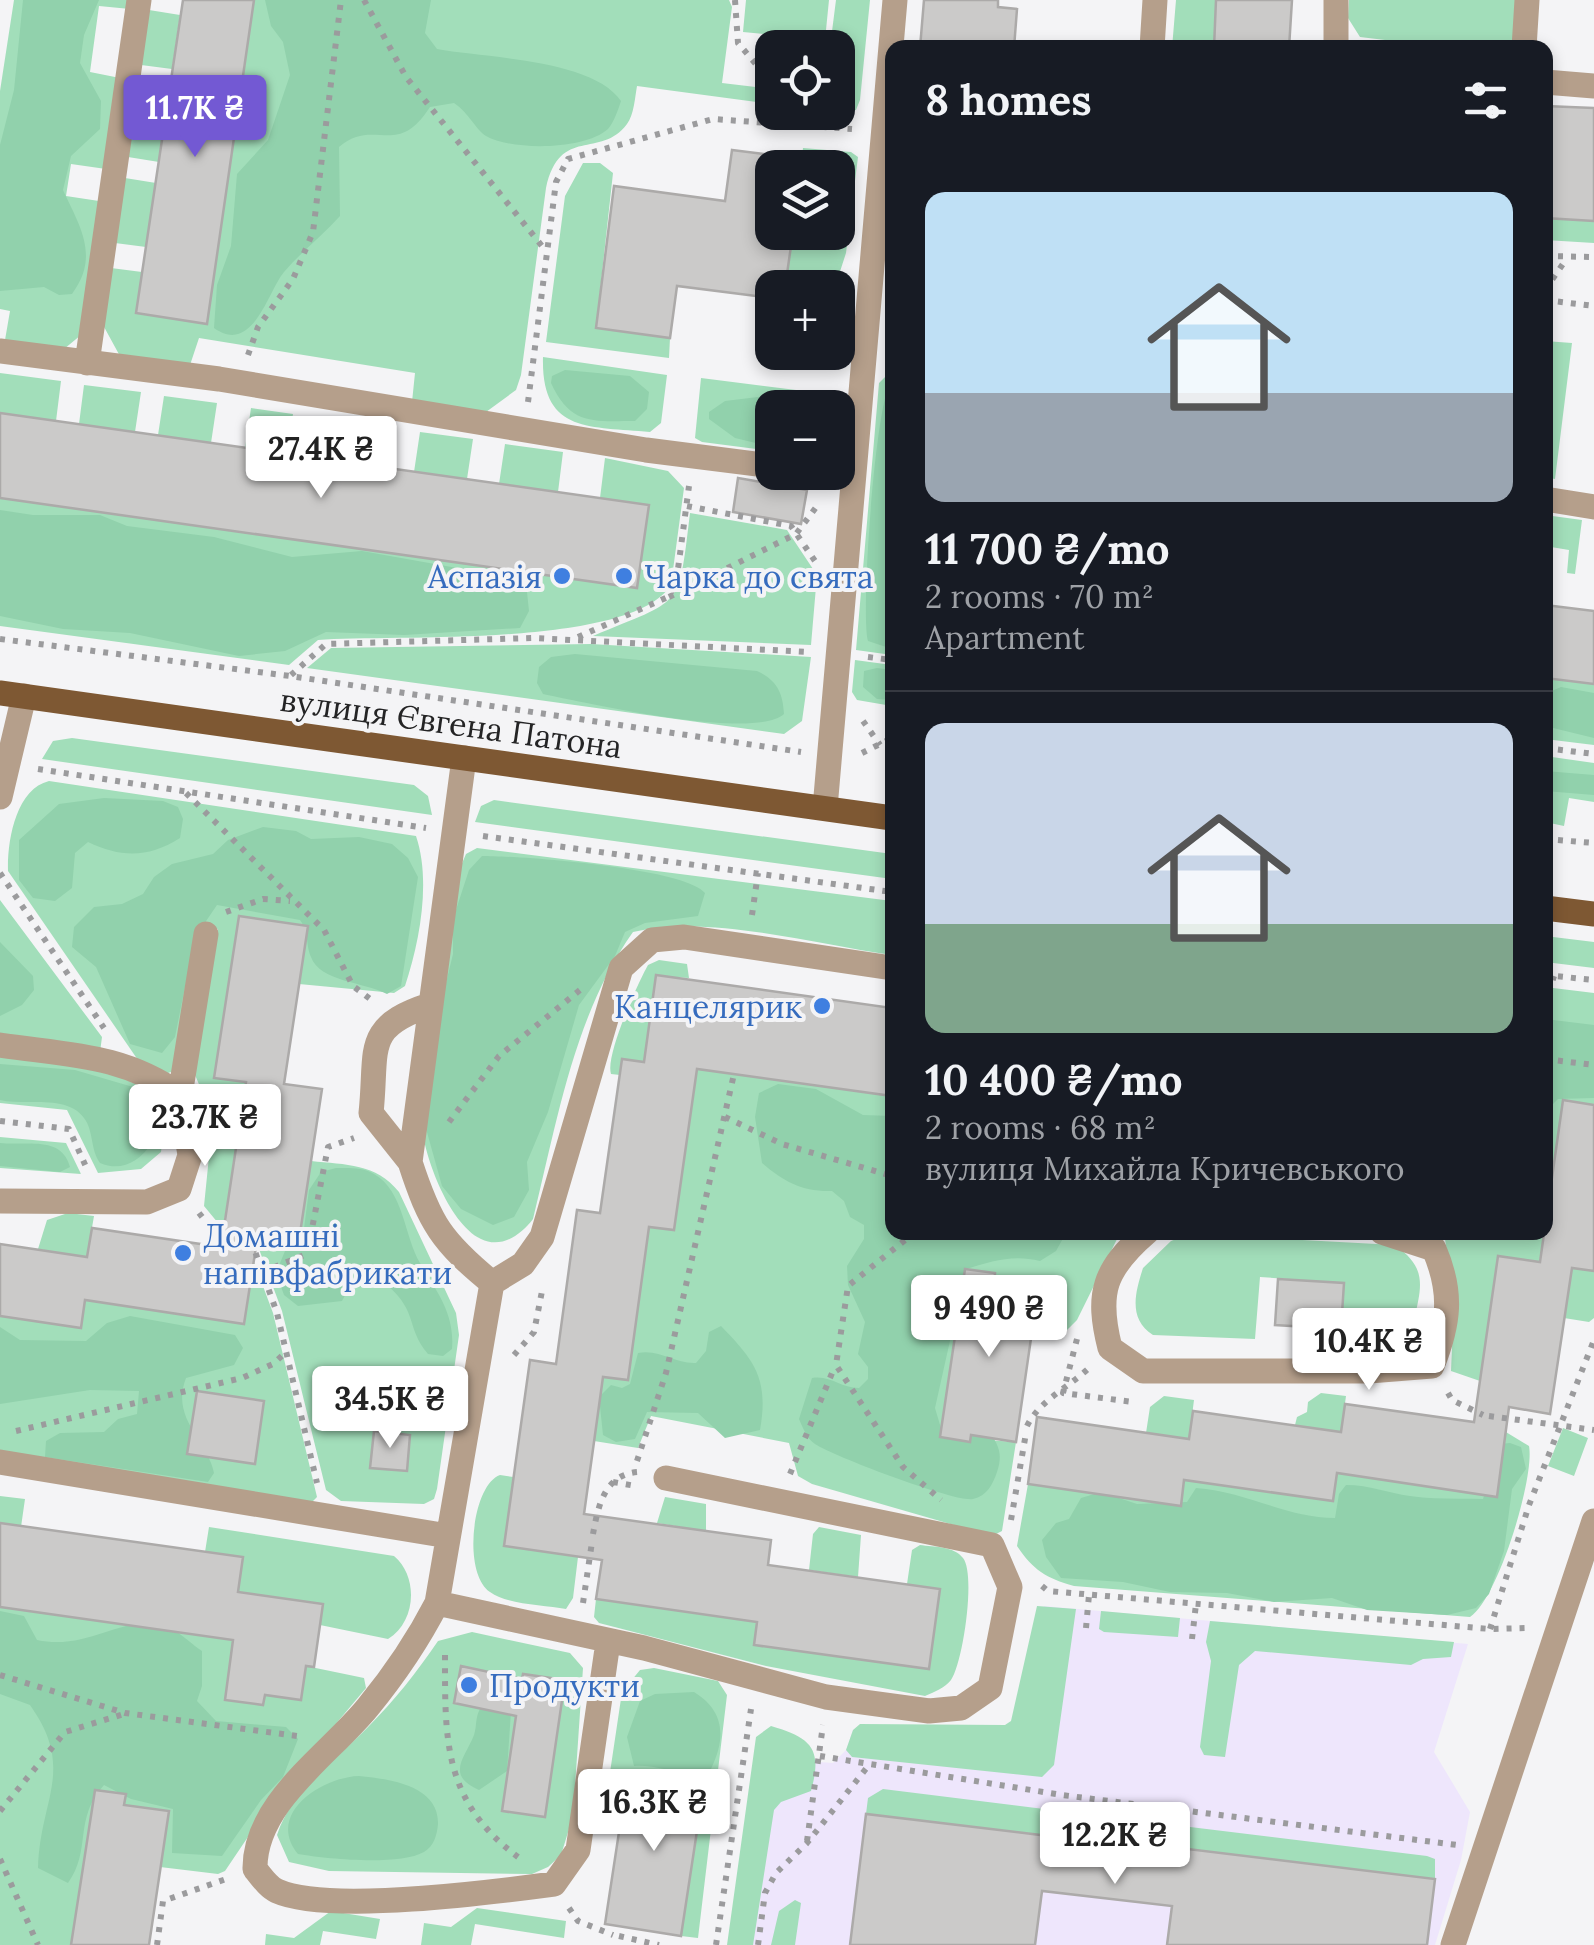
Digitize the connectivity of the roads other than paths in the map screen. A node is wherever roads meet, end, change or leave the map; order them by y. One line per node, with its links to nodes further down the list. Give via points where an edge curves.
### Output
1 (139, 0): 15 (street)
2 (895, 0): 6 (street)
3 (1155, 0): 7 (street)
4 (1336, 0): 8 (street)
5 (1527, 0): 9 (street)
6 (893, 40)
7 (1152, 40)
8 (1336, 40)
9 (1524, 40)
10 (1553, 83): 11 (street)
11 (1594, 86)
12 (885, 212): 13 (street)
13 (882, 275): 16 (street)
14 (0, 351): 15 (street)
15 (86, 363): 17 (street)
16 (855, 424)
17 (755, 464)
18 (846, 490): 24 (street, via 845,608)
19 (1553, 500): 20 (street)
20 (1594, 507)
21 (12, 695): 22 (main road, вулиця Євгена Патона); 23 (street)
22 (464, 758): 24 (main road, вулиця Євгена Патона); 30 (street)
23 (0, 797)
24 (826, 808): 25 (main road, вулиця Євгена Патона)
25 (885, 817)
26 (1553, 909): 27 (main road)
27 (1594, 914)
28 (206, 934): 32 (street)
29 (885, 967): 37 (street, via 684,937 652,940 622,968 542,1237 523,1264)
30 (430, 1004): 33 (street); 33 (street, via 394,1016 381,1029 371,1113)
31 (0, 1045): 32 (street, via 131,1065)
32 (180, 1095): 34 (street, via 190,1155 179,1188 147,1202)
33 (410, 1162): 37 (street, via 446,1246)
34 (0, 1201)
35 (1138, 1240): 36 (street, via 1112,1263 1101,1312 1110,1348 1142,1371 1369,1371 1432,1366 1449,1324 1434,1249)
36 (1406, 1240)
37 (492, 1283): 41 (street)
38 (0, 1462): 41 (street)
39 (666, 1478): 43 (street, via 992,1545 1010,1587 990,1688 962,1708 929,1711 826,1697)
40 (1594, 1520): 44 (street)
41 (448, 1536): 42 (street)
42 (437, 1603): 43 (street); 43 (street, via 366,1710 259,1835 256,1868 277,1891 395,1899 554,1884 578,1850)
43 (608, 1642)
44 (1453, 1945)

